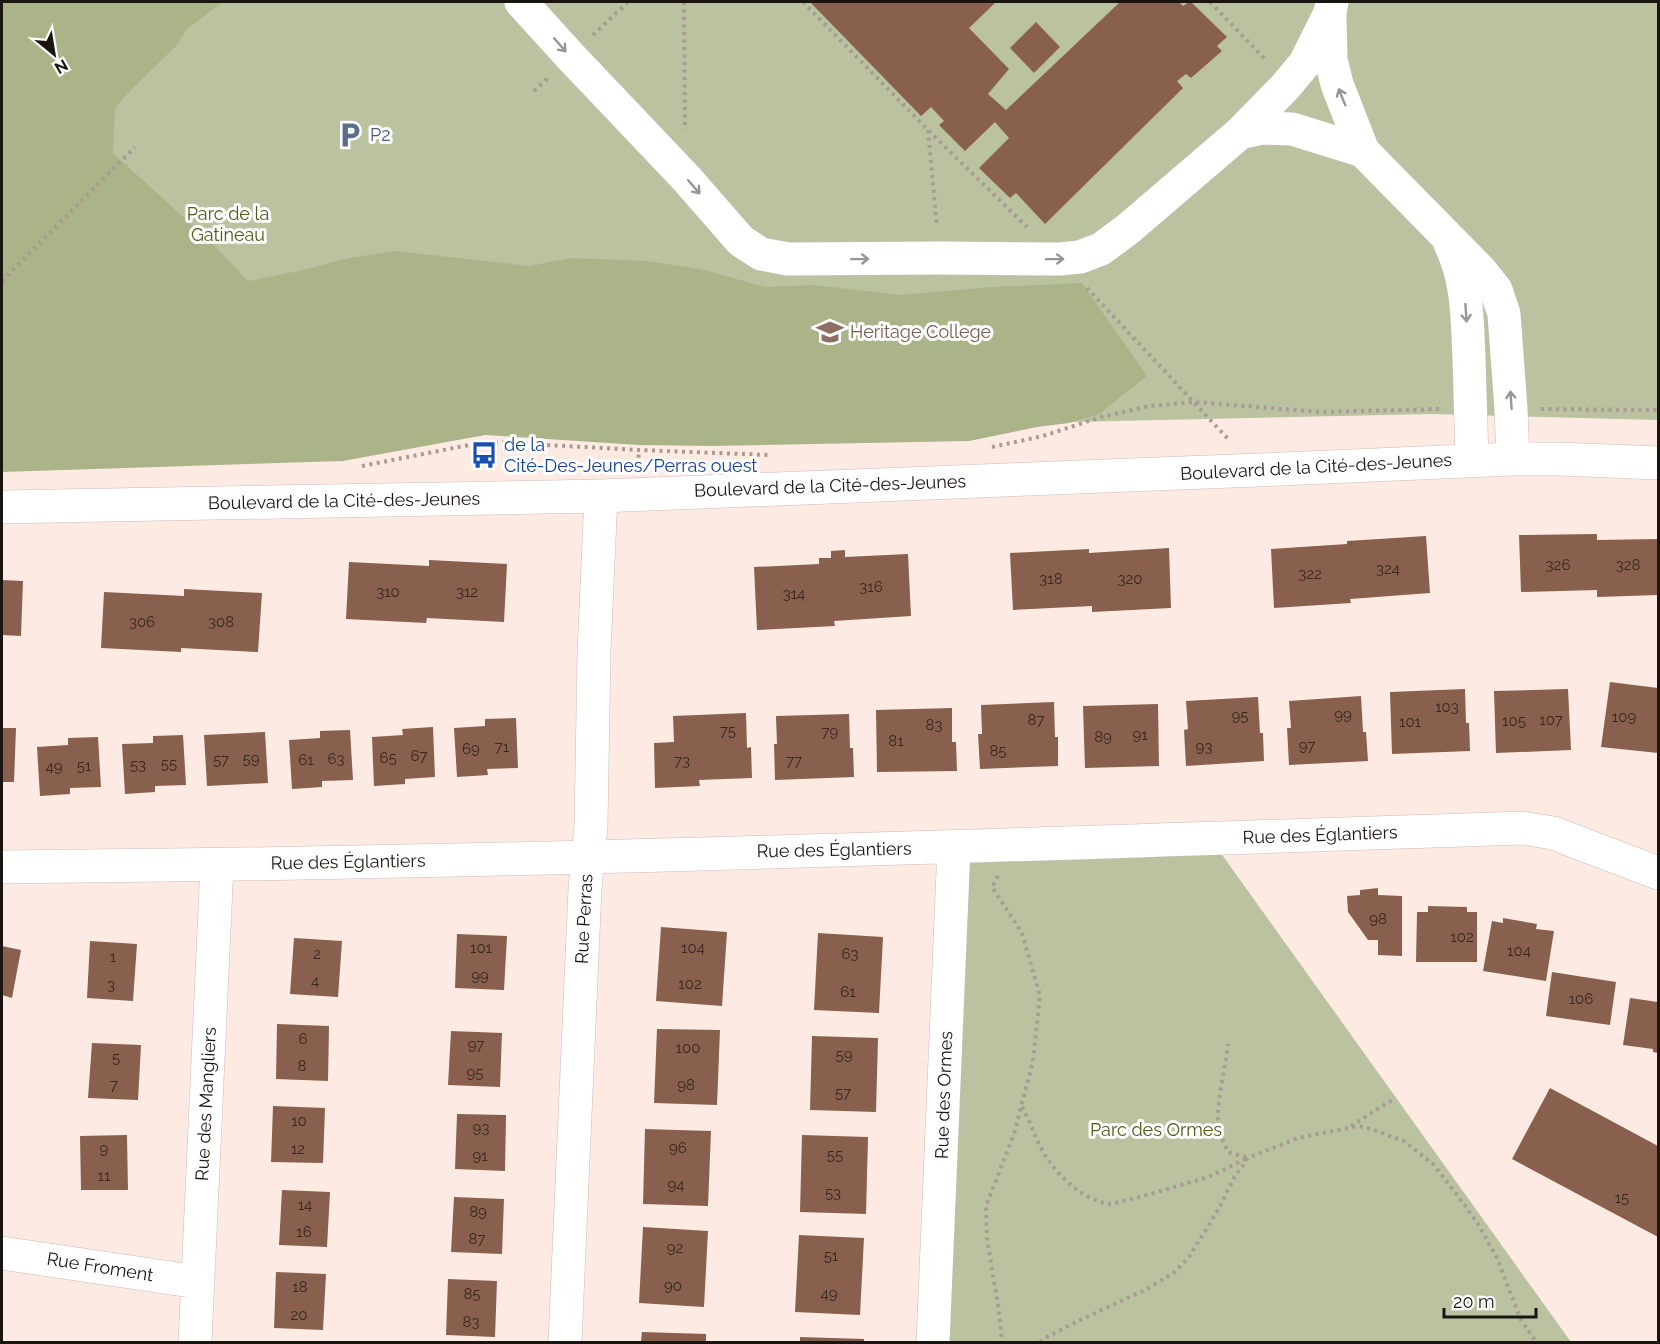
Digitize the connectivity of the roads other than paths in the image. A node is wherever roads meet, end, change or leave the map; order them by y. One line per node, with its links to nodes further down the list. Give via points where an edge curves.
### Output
1 (521, 2): 3 (street, one-way to 3, via 741,241 761,254 788,260 1080,258 1101,249 1128,229)
2 (1331, 7): 3 (street, via 1305,63); 4 (street, one-way to 2, via 1331,60)
3 (1240, 133): 4 (street, via 1263,128 1292,129)
4 (1363, 151): 5 (street)
5 (1447, 237): 6 (street, one-way to 5, via 1504,314 1497,290); 7 (street, one-way to 7, via 1464,281)
6 (1513, 459): 7 (street, Boulevard de la Cité-des-Jeunes); 8 (street, Boulevard de la Cité-des-Jeunes)
7 (1472, 460): 9 (street, Boulevard de la Cité-des-Jeunes)
8 (1659, 463)
9 (601, 496): 10 (street, Boulevard de la Cité-des-Jeunes); 12 (street, Rue Perras)
10 (2, 507)
11 (954, 847): 12 (street, Rue des Églantiers); 15 (street, Rue des Églantiers, via 1522,828 1554,833); 20 (street, Rue des Ormes)
12 (588, 857): 13 (street, Rue des Églantiers); 19 (street, Rue Perras)
13 (217, 865): 14 (street, Rue des Églantiers); 17 (street, Rue des Mangliers)
14 (2, 867)
15 (1659, 873)
16 (2, 1253): 17 (street, Rue Froment)
17 (198, 1282): 18 (street, Rue des Mangliers)
18 (195, 1342)
19 (565, 1342)
20 (933, 1342)

